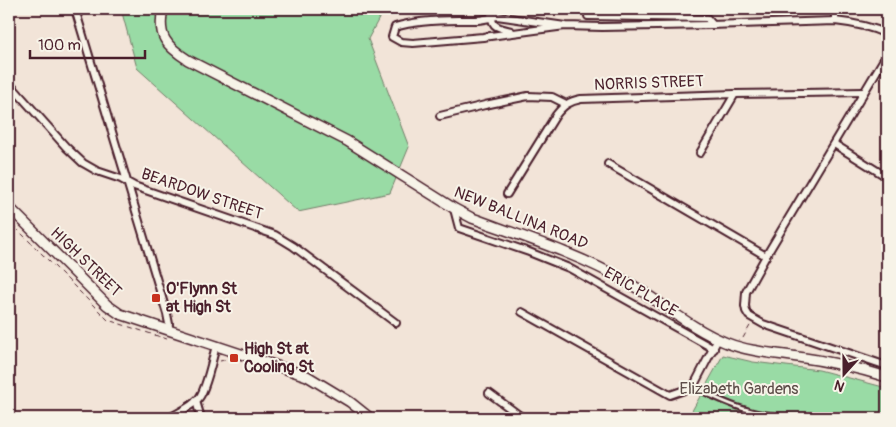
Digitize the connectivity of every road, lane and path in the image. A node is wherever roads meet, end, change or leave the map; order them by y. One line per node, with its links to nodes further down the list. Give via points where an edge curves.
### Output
1 (75, 9): 24 (street)
2 (163, 9): 27 (street, NEW BALLINA ROAD, via 162,31 176,52 347,141)
3 (490, 9): 7 (street)
4 (588, 9): 6 (street)
5 (834, 9): 8 (street)
6 (588, 16): 9 (street, via 707,18); 11 (street)
7 (491, 19): 10 (street, via 497,16); 12 (street, via 498,28); 12 (street, via 408,23 396,27 392,37 413,44)
8 (835, 22): 9 (street); 13 (street, via 863,25)
9 (713, 25): 11 (street)
10 (565, 26): 11 (street); 12 (street)
11 (589, 26)
12 (514, 32)
13 (887, 34)
14 (887, 54): 16 (street)
15 (9, 83): 24 (street, BEARDOW STREET, via 83,163)
16 (864, 92): 17 (street, NORRIS STREET); 20 (street)
17 (735, 94): 18 (street, NORRIS STREET, via 581,99); 21 (street)
18 (566, 104): 19 (street, via 552,97 528,96); 25 (street)
19 (440, 116)
20 (834, 144): 23 (street); 28 (street)
21 (700, 153)
22 (608, 164): 28 (street)
23 (887, 177)
24 (127, 182): 31 (street, BEARDOW STREET, via 275,235); 32 (street, via 167,314)
25 (508, 194)
26 (9, 207): 32 (street, HIGH STREET, via 107,305 120,314)
27 (454, 209): 33 (street, NEW BALLINA ROAD, via 590,263 627,282); 36 (street, ERIC PLACE, via 459,228 569,268)
28 (766, 256): 39 (street, via 746,292 745,306 749,316 763,324)
29 (522, 312): 41 (street, via 670,395)
30 (752, 321): 34 (path)
31 (396, 322)
32 (168, 330): 35 (street, HIGH STREET)
33 (718, 339): 36 (street); 40 (street, NEW BALLINA ROAD, via 740,348 843,365)
34 (742, 339)
35 (216, 345): 43 (street); 46 (street, HIGH STREET, via 307,376)
36 (714, 349): 41 (street)
37 (216, 360): 38 (path)
38 (234, 361)
39 (887, 366)
40 (887, 377)
41 (693, 387): 48 (lane, via 750,411)
42 (489, 393): 47 (street)
43 (196, 401): 44 (street); 45 (street)
44 (169, 418)
45 (201, 418)
46 (370, 418)
47 (523, 418)
48 (806, 418)

